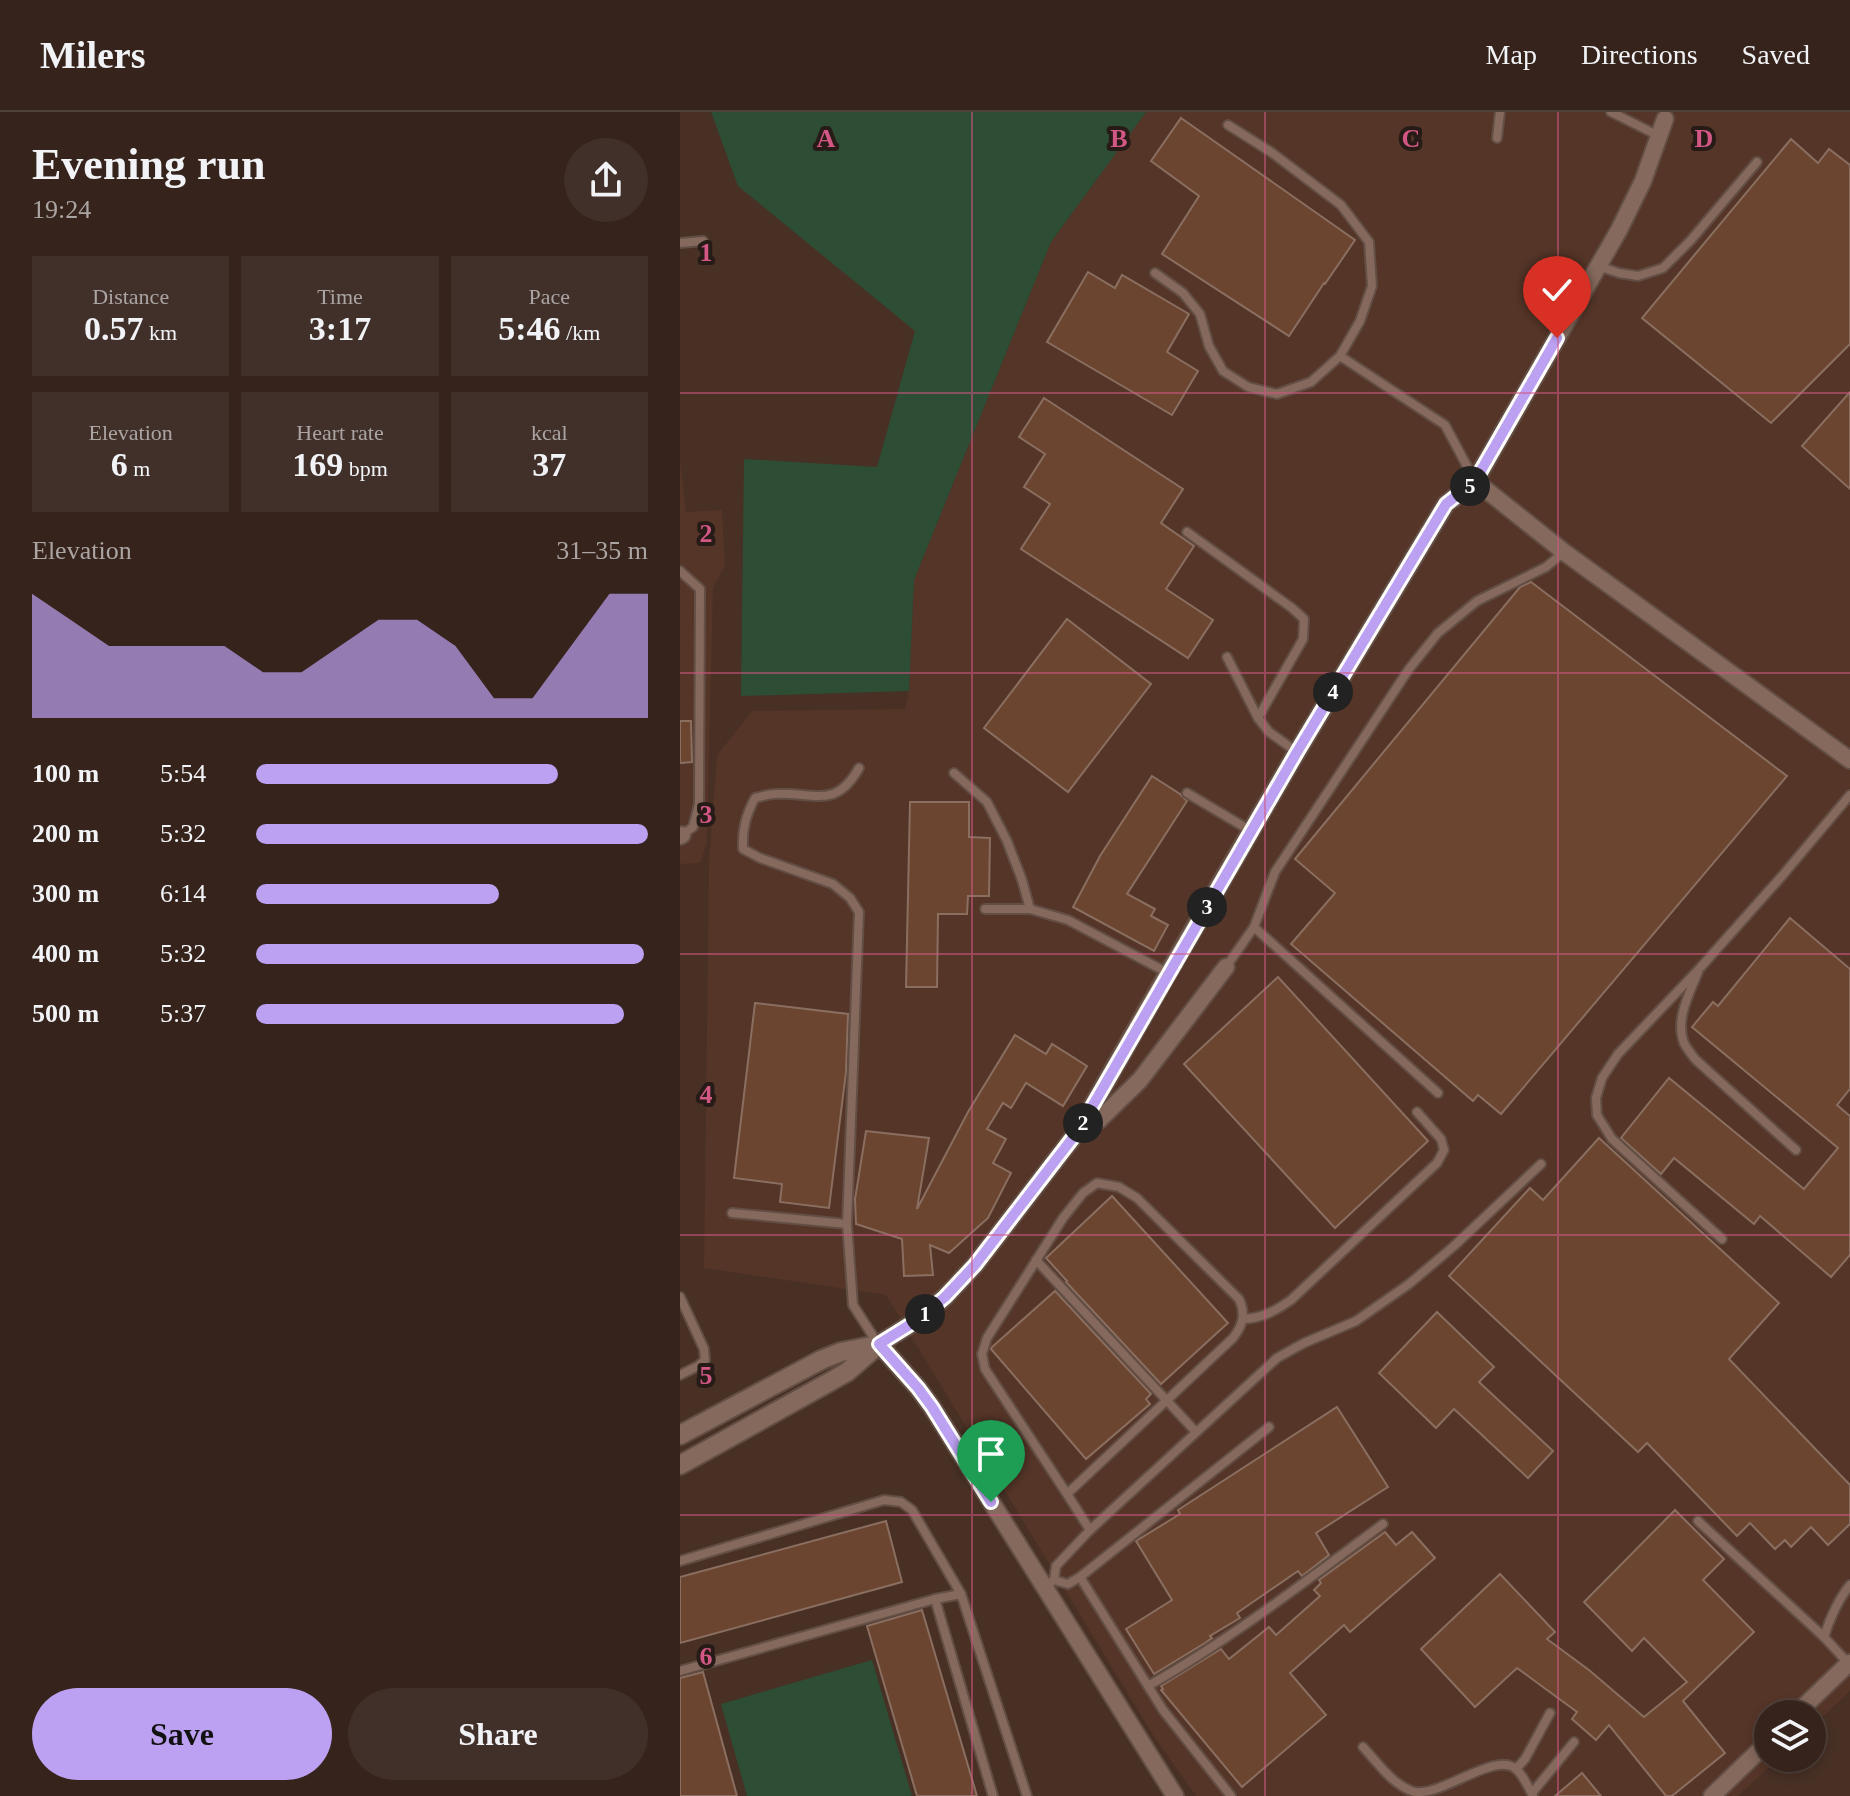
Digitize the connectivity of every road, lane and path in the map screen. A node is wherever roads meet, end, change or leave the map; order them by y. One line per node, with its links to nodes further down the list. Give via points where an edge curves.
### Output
1 (1500, 112): 6 (lane)
2 (1611, 112): 5 (lane)
3 (1666, 114): 5 (street)
4 (1228, 125): 12 (lane, via 1341,205 1369,242 1372,286)
5 (1660, 137): 10 (street, via 1643,181)
6 (1497, 138)
7 (1757, 162): 10 (lane, via 1663,268 1638,276)
8 (703, 241): 9 (lane)
9 (680, 243)
10 (1597, 266): 13 (street)
11 (1155, 273): 12 (lane, via 1183,293 1200,314 1223,371 1248,387 1277,394 1311,382)
12 (1340, 356): 13 (lane, via 1445,425)
13 (1475, 481): 15 (street); 19 (street, via 1446,504)
14 (1187, 532): 18 (lane, via 1304,619 1303,639)
15 (1564, 552): 20 (street); 29 (lane, via 1546,567 1477,601 1438,633 1275,872)
16 (680, 571): 26 (lane, via 700,589 699,804 693,827)
17 (1227, 657): 18 (lane)
18 (1258, 718): 19 (lane)
19 (1297, 752): 25 (street)
20 (1850, 760)
21 (859, 768): 39 (lane, via 852,781 830,795 755,798 742,834 743,849 833,884 859,912)
22 (954, 773): 28 (lane, via 987,802 1007,841)
23 (1187, 793): 25 (lane)
24 (1850, 796): 31 (lane)
25 (1252, 831): 32 (street)
26 (681, 836)
27 (985, 909): 28 (lane)
28 (1030, 909): 32 (lane, via 1068,920)
29 (1254, 927): 30 (lane); 33 (lane)
30 (1226, 967): 35 (street, via 1140,1080 1099,1120)
31 (1700, 968): 36 (lane, via 1681,1025 1685,1044); 40 (lane, via 1618,1054 1602,1078 1597,1115 1612,1139)
32 (1168, 973): 35 (street)
33 (1438, 1093)
34 (1417, 1112): 43 (lane, via 1441,1139 1444,1150 1437,1163 1291,1300 1273,1312)
35 (1078, 1131): 44 (street, via 975,1265 919,1319)
36 (1796, 1150)
37 (1541, 1164): 48 (lane, via 1409,1284 1356,1321 1277,1358)
38 (732, 1213): 39 (lane)
39 (847, 1224): 44 (lane, via 853,1305)
40 (1722, 1239)
41 (1036, 1260): 43 (lane, via 1083,1193 1097,1183 1119,1187 1137,1198 1239,1299); 46 (lane); 51 (lane, via 982,1354 985,1369)
42 (680, 1297): 45 (lane, via 705,1360)
43 (1243, 1319): 46 (lane, via 1233,1338)
44 (879, 1344): 49 (street, via 821,1360); 50 (street, via 847,1372); 57 (street, via 932,1407)
45 (680, 1375)
46 (1166, 1400): 48 (lane); 51 (lane)
47 (1269, 1427): 56 (lane)
48 (1196, 1432): 54 (lane)
49 (680, 1435)
50 (680, 1465)
51 (1067, 1494): 54 (lane)
52 (1698, 1521): 61 (lane)
53 (1383, 1524): 64 (lane, via 1258,1616)
54 (1090, 1530): 57 (lane, via 1056,1566)
55 (680, 1561): 59 (lane, via 884,1500 912,1510)
56 (1080, 1577): 57 (lane, via 1068,1584); 64 (lane)
57 (1050, 1584): 74 (street)
58 (1850, 1585): 61 (lane)
59 (961, 1594): 60 (lane); 73 (lane)
60 (935, 1599): 63 (lane); 72 (lane)
61 (1824, 1637): 62 (lane)
62 (1849, 1663): 65 (street)
63 (680, 1671)
64 (1148, 1686): 75 (lane)
65 (1811, 1700)
66 (1550, 1713): 70 (lane)
67 (1574, 1742): 71 (lane)
68 (1363, 1747): 70 (lane, via 1394,1781 1414,1792 1430,1793 1492,1767 1506,1764)
69 (1754, 1756): 76 (street)
70 (1516, 1769): 71 (lane)
71 (1533, 1795)
72 (993, 1796)
73 (1027, 1796)
74 (1175, 1796)
75 (1231, 1796)
76 (1712, 1796)

